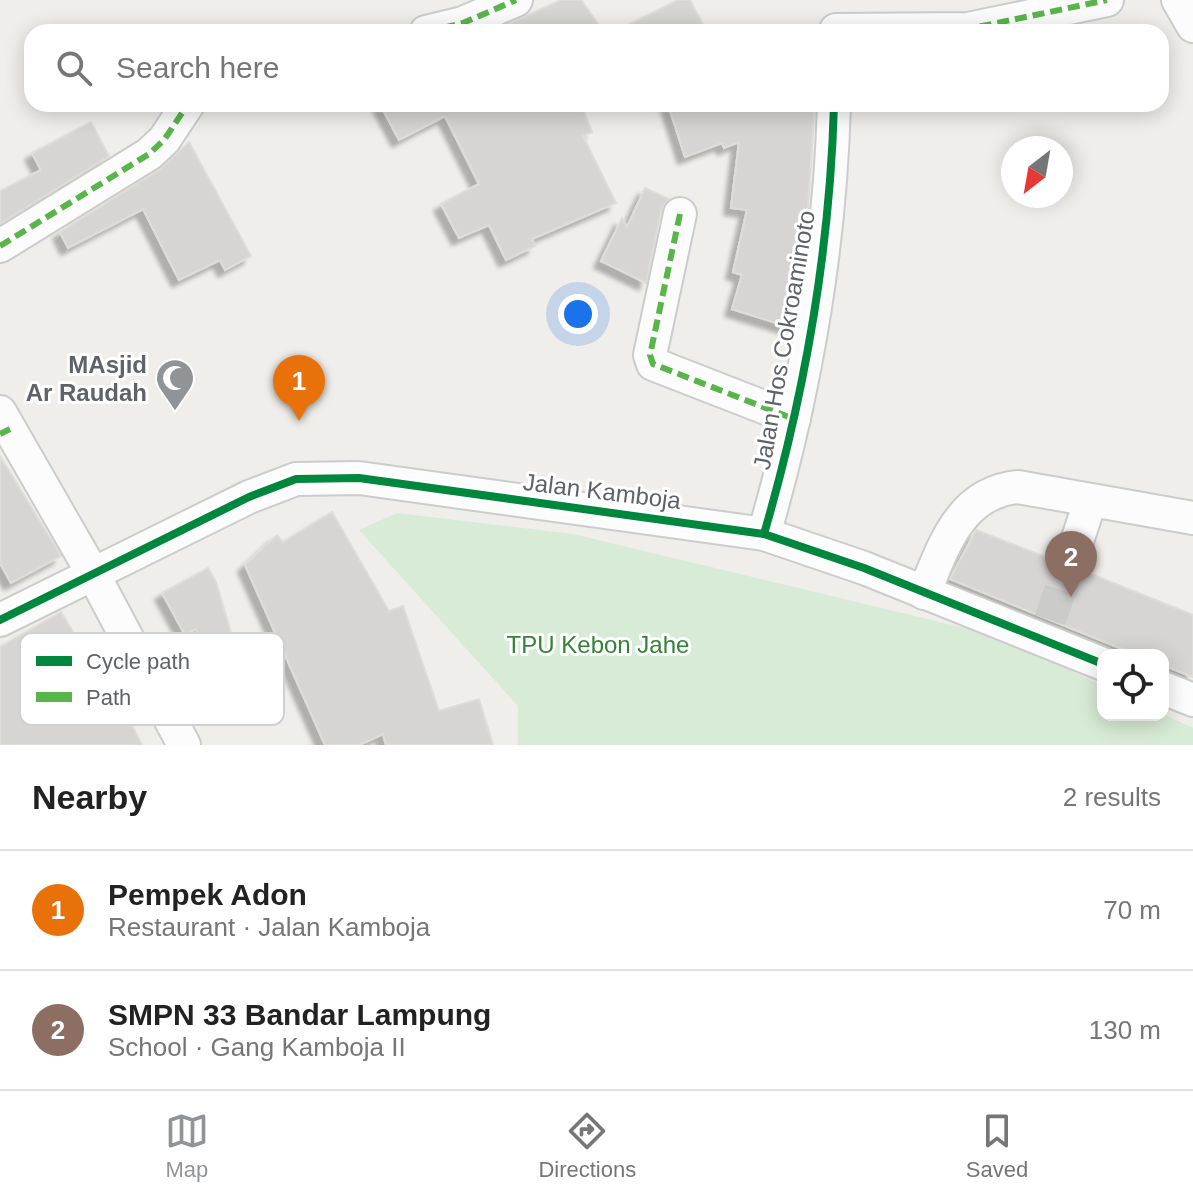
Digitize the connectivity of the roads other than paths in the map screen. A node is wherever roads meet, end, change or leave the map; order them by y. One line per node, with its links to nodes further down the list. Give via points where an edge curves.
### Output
1 (516, 0): 5 (street)
2 (1107, 0): 7 (street)
3 (1178, 0): 8 (street)
4 (836, 21): 6 (street)
5 (459, 24)
6 (886, 24)
7 (992, 24)
8 (1193, 26)
9 (183, 112): 12 (street, via 149,154)
10 (834, 112): 13 (street, Jalan Hos Cokroaminoto, via 822,272)
11 (680, 214): 13 (street, via 650,355 653,364)
12 (0, 246)
13 (794, 419): 17 (street, Jalan Hos Cokroaminoto)
14 (3, 425): 19 (street)
15 (1090, 502): 16 (street); 18 (street); 20 (street, via 1018,487 997,489 959,517)
16 (1193, 518)
17 (764, 534): 19 (street, Jalan Kamboja, via 359,478 312,478 249,497); 20 (street, Jalan Kamboja)
18 (1069, 565)
19 (92, 572): 21 (street, Jalan Kamboja); 22 (street)
20 (924, 593): 23 (street, Jalan Kamboja, via 1045,630)
21 (0, 620)
22 (124, 633)
23 (1097, 660)
24 (1169, 690): 25 (street)
25 (1193, 700)
26 (173, 725): 27 (street)
27 (184, 745)

